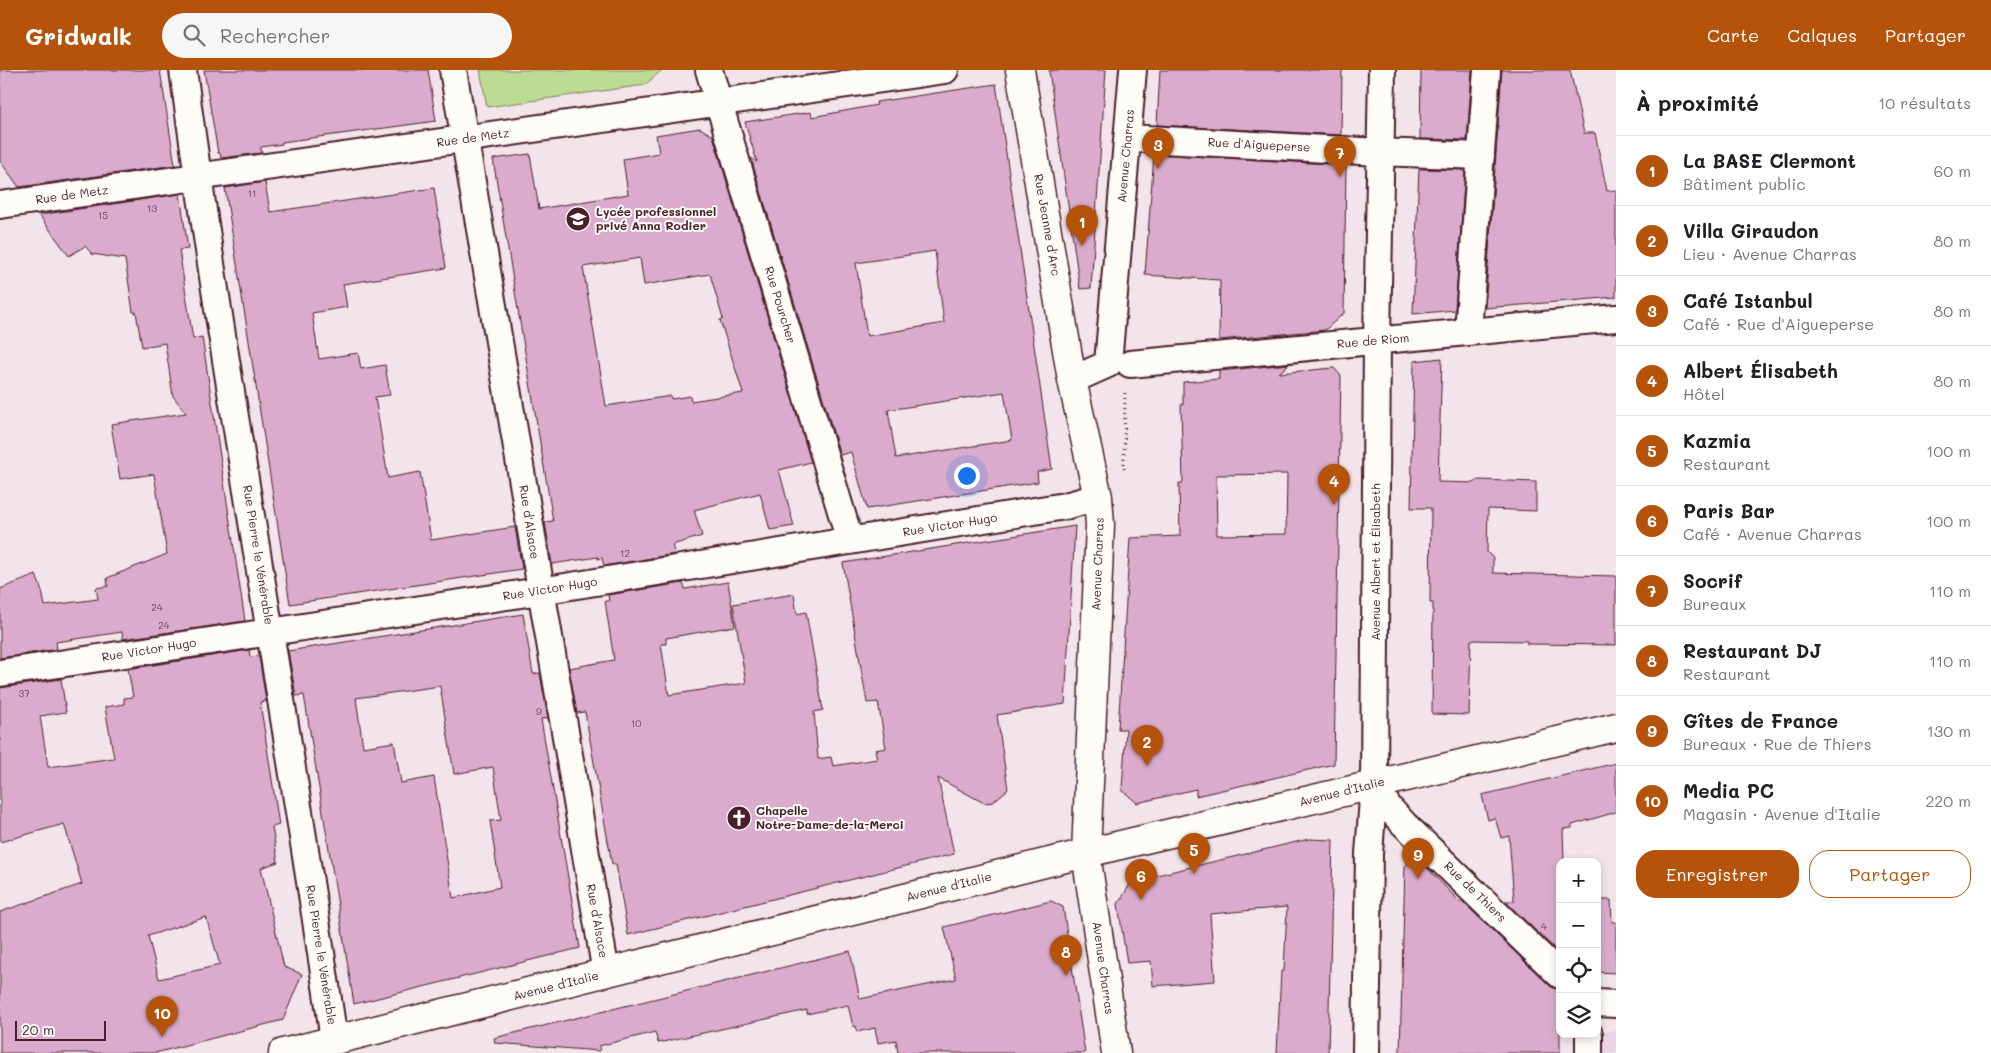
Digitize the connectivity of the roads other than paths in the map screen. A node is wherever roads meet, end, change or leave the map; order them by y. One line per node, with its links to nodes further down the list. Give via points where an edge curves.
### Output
1 (183, 70): 14 (street, Rue Pierre le Vénérable)
2 (453, 70): 11 (street, Rue d'Alsace)
3 (709, 70): 9 (street, Rue Pourcher)
4 (945, 70): 9 (street, Rue de Metz)
5 (1020, 70): 20 (main road, Rue Jeanne d'Arc)
6 (1132, 70): 10 (street, Avenue Charras)
7 (1382, 70): 12 (street, Avenue Albert et Élisabeth)
8 (1487, 70): 13 (street)
9 (718, 102): 11 (street, Rue de Metz); 22 (street, Rue Pourcher)
10 (1128, 138): 12 (street, Rue d'Aigueperse); 20 (street, Avenue Charras, via 1108,364)
11 (466, 139): 14 (street, Rue de Metz); 23 (street, Rue d'Alsace)
12 (1380, 152): 13 (street, Rue d'Aigueperse); 18 (street, Avenue Albert et Élisabeth)
13 (1481, 156): 17 (street)
14 (198, 176): 15 (street, Rue de Metz); 24 (street, Rue Pierre le Vénérable)
15 (0, 205)
16 (1616, 318): 17 (street, Rue de Riom)
17 (1468, 332): 18 (street, Rue de Riom)
18 (1377, 340): 19 (street, Rue de Riom); 27 (street, Avenue Albert et Élisabeth)
19 (1130, 364)
20 (1072, 380): 21 (main road, Avenue Charras)
21 (1098, 497): 22 (street, Rue Victor Hugo, via 1065,506); 28 (main road, Avenue Charras, via 1100,525)
22 (850, 541): 23 (street, Rue Victor Hugo)
23 (540, 591): 24 (street, Rue Victor Hugo); 30 (street, Rue d'Alsace)
24 (270, 631): 25 (street, Rue Victor Hugo); 34 (street, Rue Pierre le Vénérable)
25 (0, 673)
26 (1616, 727): 27 (main road, Avenue d'Italie)
27 (1374, 784): 28 (main road, Avenue d'Italie); 29 (street, Rue de Thiers, via 1404,824); 37 (street, Avenue Albert et Élisabeth, via 1369,854)
28 (1086, 854): 30 (main road, Avenue d'Italie); 36 (main road, Avenue Charras)
29 (1556, 971)
30 (606, 973): 34 (main road, Avenue d'Italie)
31 (1601, 1003): 32 (street)
32 (1616, 1004)
33 (1589, 1038): 38 (street)
34 (334, 1040): 35 (main road, Avenue d'Italie)
35 (283, 1053)
36 (1116, 1053)
37 (1366, 1053)
38 (1589, 1053)

